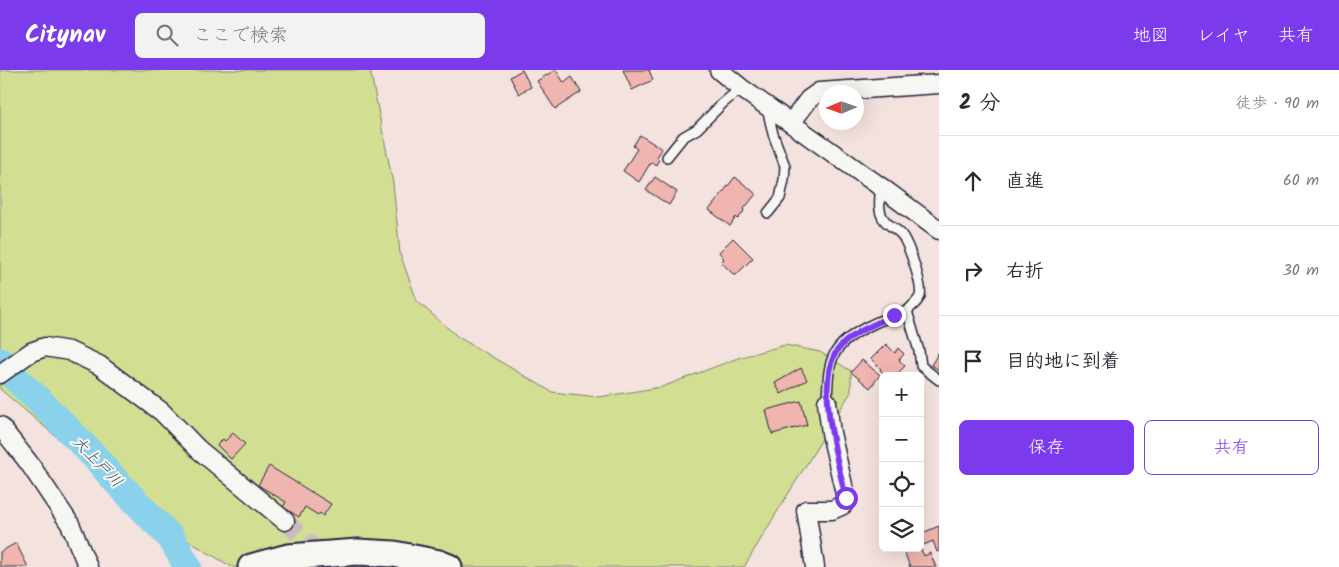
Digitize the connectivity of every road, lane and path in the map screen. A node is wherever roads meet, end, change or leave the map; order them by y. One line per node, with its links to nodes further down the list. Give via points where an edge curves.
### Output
1 (719, 70): 3 (street)
2 (939, 84): 5 (street, via 820,92 809,99)
3 (741, 88): 4 (street); 6 (lane, via 697,129 683,137)
4 (766, 105): 5 (street); 8 (lane, via 784,166 780,198)
5 (791, 123): 7 (street)
6 (667, 157)
7 (882, 187): 9 (street); 10 (lane, via 880,213 884,221 901,234 908,247 920,290 920,296)
8 (768, 213)
9 (939, 230)
10 (907, 311): 12 (lane, via 920,366); 13 (lane, via 857,333 840,346 833,357)
11 (0, 374): 15 (street, via 31,352 46,347 69,351 99,365 162,412 198,449)
12 (939, 380)
13 (827, 402): 19 (street, via 846,498 843,505 832,510 806,510)
14 (0, 426): 16 (street, via 70,524)
15 (284, 521)
16 (88, 567)
17 (251, 567): 18 (street, via 288,557 358,552 394,554)
18 (449, 567)
19 (815, 567)

